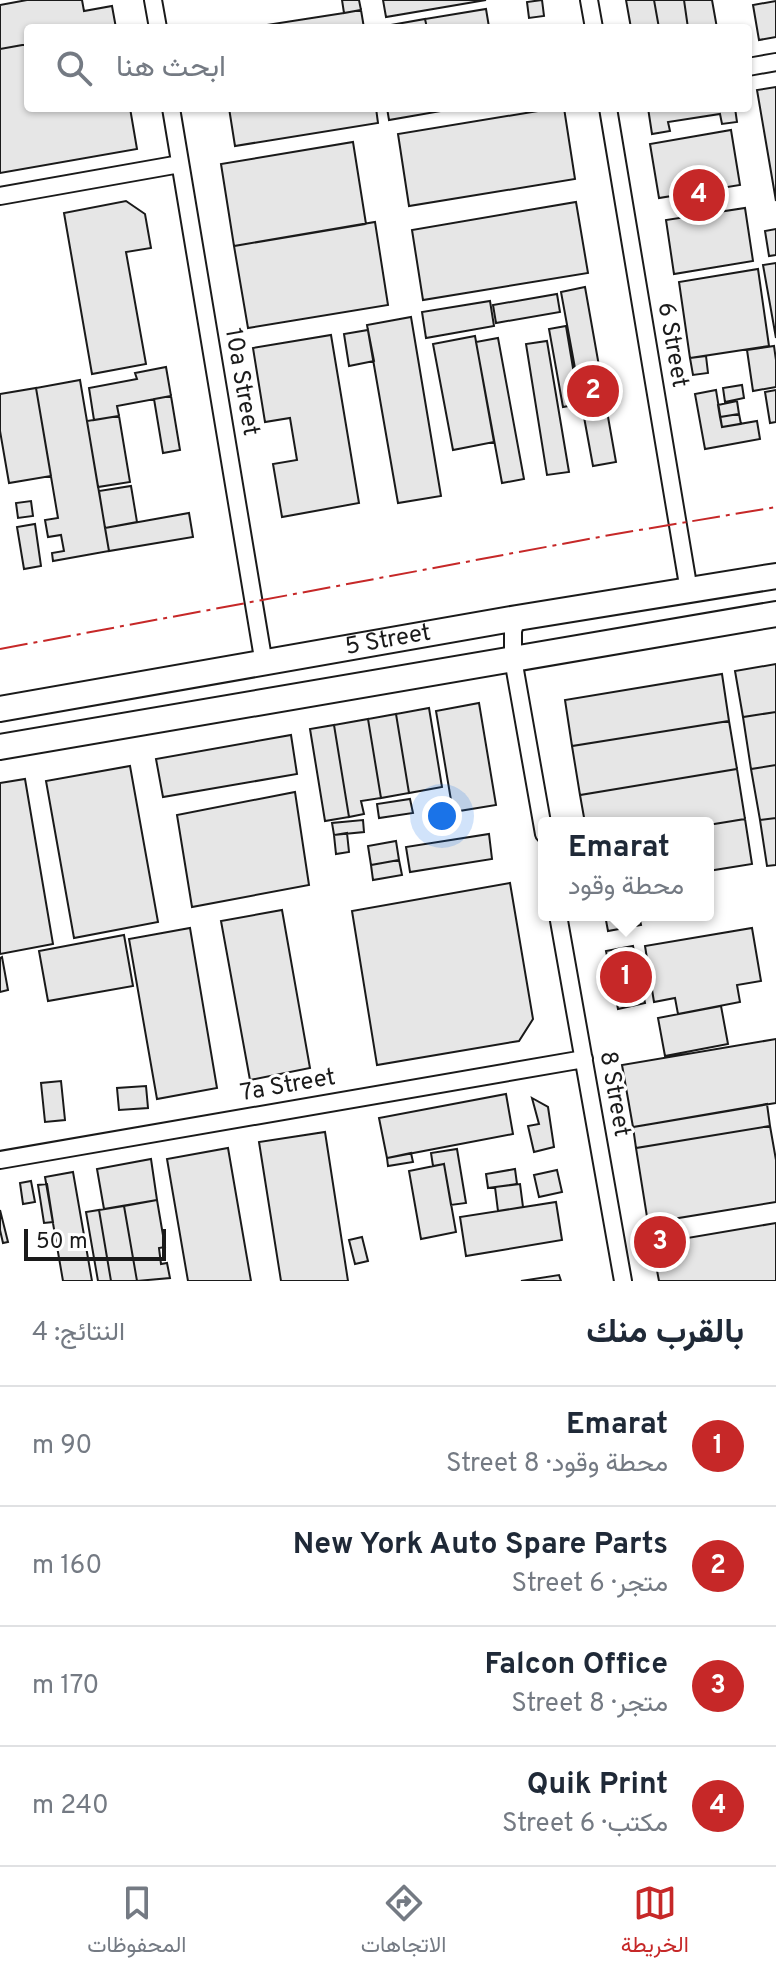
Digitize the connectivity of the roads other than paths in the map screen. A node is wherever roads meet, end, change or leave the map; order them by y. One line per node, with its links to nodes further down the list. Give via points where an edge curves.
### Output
1 (153, 0): 3 (street)
2 (589, 0): 4 (street)
3 (157, 24)
4 (593, 24)
5 (776, 62): 6 (street)
6 (752, 66)
7 (172, 112): 9 (street, 10a Street)
8 (609, 112): 12 (street, 6 Street)
9 (180, 164): 10 (street); 16 (street, 10a Street)
10 (0, 196)
11 (776, 576): 12 (street, 5 Street)
12 (689, 591): 14 (street, 5 Street)
13 (776, 614): 15 (street, 5 Street)
14 (517, 618): 15 (street); 16 (street, 5 Street)
15 (513, 659): 18 (street, 5 Street); 19 (street)
16 (264, 664): 17 (street, 5 Street)
17 (0, 709)
18 (0, 747)
19 (541, 817)
20 (559, 921): 21 (street, 8 Street)
21 (584, 1059): 22 (street, 7a Street); 23 (street, 8 Street)
22 (0, 1160)
23 (623, 1281)

